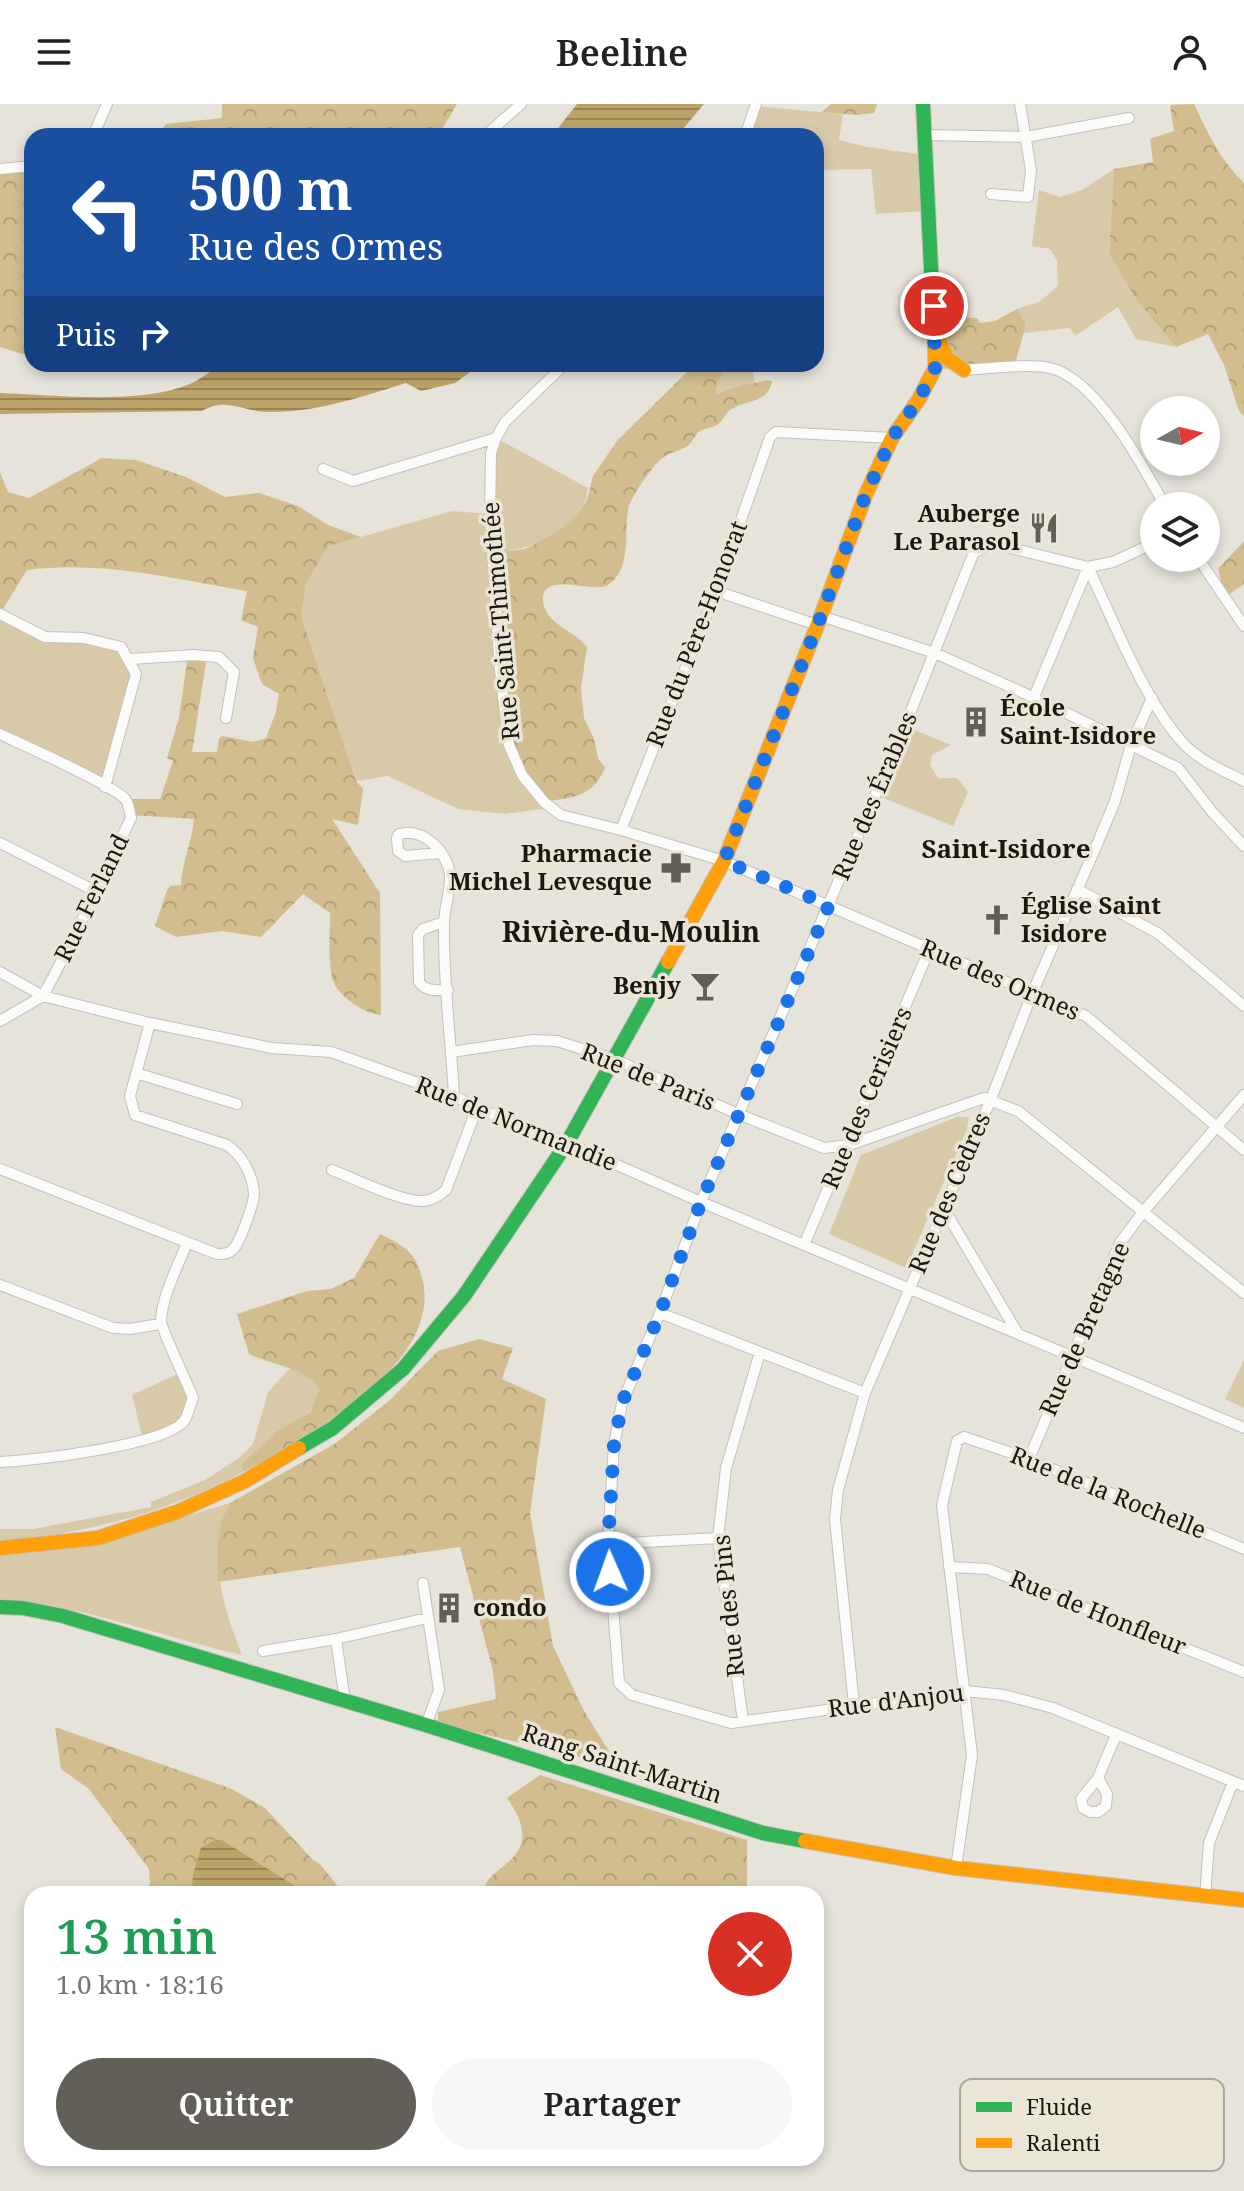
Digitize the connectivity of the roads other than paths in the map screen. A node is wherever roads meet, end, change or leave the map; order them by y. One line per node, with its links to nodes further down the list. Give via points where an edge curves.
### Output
1 (107, 104): 7 (street)
2 (521, 104): 8 (street)
3 (756, 104): 9 (street)
4 (923, 104): 10 (main road)
5 (1020, 104): 11 (street)
6 (1129, 118): 11 (street)
7 (96, 128)
8 (494, 128)
9 (748, 128)
10 (924, 135): 11 (street); 15 (main road)
11 (1026, 137): 14 (street, via 1028,197)
12 (24, 167): 13 (street)
13 (0, 169)
14 (991, 194)
15 (935, 321): 16 (main road, via 947,358); 18 (main road, via 935,368)
16 (964, 370): 18 (main road, via 944,374); 22 (street, via 1046,367 1066,373 1128,439)
17 (557, 372): 19 (street, via 505,422)
18 (919, 399): 20 (main road)
19 (496, 438): 21 (street, via 353,481); 39 (street, Rue Saint-Thimothée, via 490,514 509,745 522,775 561,815)
20 (892, 438): 26 (street, Rue du Père-Honorat, via 776,432 770,437); 28 (main road)
21 (323, 469)
22 (1157, 492)
23 (1140, 549): 24 (street)
24 (1088, 567): 30 (street, Rue des Érables, via 994,544 974,552); 32 (street); 33 (street)
25 (1207, 572): 29 (street)
26 (716, 591): 28 (street); 39 (street, Rue du Père-Honorat)
27 (0, 614): 31 (street, via 45,637 84,638 121,647)
28 (819, 620): 30 (street); 43 (main road)
29 (1244, 626)
30 (935, 653): 32 (street); 46 (street, Rue des Érables)
31 (130, 659): 34 (street, via 219,657 234,672); 38 (street, via 136,674)
32 (1034, 697): 36 (street)
33 (1152, 698): 36 (street, Rue des Cèdres); 37 (street, via 1186,745)
34 (226, 718)
35 (0, 734): 38 (street)
36 (1131, 745): 41 (street, via 1178,768); 44 (street, Rue des Cèdres, via 1115,801)
37 (1244, 781)
38 (105, 787): 45 (street, Rue Ferland, via 125,799 131,818)
39 (621, 830): 43 (street, Rue Saint-Thimothée)
40 (0, 843): 45 (street)
41 (1244, 846)
42 (440, 853): 47 (street, via 450,874)
43 (724, 861): 46 (street, Rue des Ormes); 57 (main road)
44 (1077, 889): 51 (street, Rue des Cèdres); 53 (street, via 1159,934)
45 (95, 891): 52 (street, Rue Ferland)
46 (829, 905): 48 (street, Rue des Ormes); 64 (street, Rue des Érables)
47 (444, 922): 50 (street); 50 (street, via 418,935 419,982 430,990)
48 (929, 950): 51 (street, Rue des Ormes); 67 (street, Rue des Cerisiers)
49 (0, 972): 52 (street, Rue de Normandie)
50 (448, 990): 56 (street)
51 (1032, 994): 61 (street, Rue des Cèdres); 65 (street, Rue des Ormes, via 1086,1016)
52 (43, 996): 54 (street); 55 (street, Rue de Normandie)
53 (1244, 1006)
54 (0, 1021)
55 (150, 1023): 58 (street); 60 (street, Rue de Normandie, via 272,1048 331,1052)
56 (451, 1052): 57 (street, Rue de Paris, via 557,1041); 60 (street)
57 (614, 1059): 64 (street, Rue de Paris); 66 (main road)
58 (136, 1073): 62 (street); 74 (street, via 130,1096 135,1115 227,1145 239,1153 252,1183 255,1198 235,1248 217,1254)
59 (1244, 1095): 65 (street, Rue de Bretagne)
60 (454, 1096): 63 (street, Rue de Normandie)
61 (991, 1099): 67 (street, Rue de Paris); 72 (street, Rue des Cèdres); 73 (street, via 1018,1111)
62 (237, 1104)
63 (477, 1108): 66 (street, Rue de Normandie); 70 (street, via 446,1190 437,1197 410,1200)
64 (738, 1114): 67 (street, Rue de Paris, via 824,1148); 71 (street, Rue des Érables)
65 (1216, 1128): 68 (street, Rue des Ormes); 73 (street, Rue de Bretagne)
66 (567, 1143): 71 (street, Rue de Normandie); 90 (main road, via 464,1296 403,1369 333,1428 245,1481 177,1512 98,1538)
67 (849, 1145): 75 (street, Rue des Cerisiers)
68 (1244, 1150)
69 (0, 1169): 74 (street)
70 (332, 1170)
71 (701, 1202): 75 (street, Rue de Normandie); 79 (street, Rue des Érables)
72 (944, 1209): 77 (street, Rue des Cèdres); 81 (street)
73 (1143, 1212): 78 (street); 83 (street, Rue de Bretagne, via 1120,1243)
74 (187, 1243): 80 (street)
75 (804, 1245): 77 (street, Rue de Normandie)
76 (0, 1285): 80 (street, via 113,1328)
77 (910, 1288): 81 (street, Rue de Normandie); 84 (street, Rue des Cèdres)
78 (1244, 1293)
79 (660, 1313): 82 (street); 89 (street, Rue des Érables, via 622,1403)
80 (160, 1324): 87 (street, via 193,1398 184,1421 143,1440 52,1459)
81 (1017, 1332): 83 (street, Rue de Normandie)
82 (760, 1352): 84 (street); 88 (street, Rue des Pins, via 729,1457)
83 (1071, 1356): 85 (street, Rue de Normandie); 86 (street, Rue de Bretagne)
84 (865, 1393): 102 (street, Rue des Cèdres, via 835,1519)
85 (1244, 1428)
86 (1029, 1459): 91 (street, Rue de la Rochelle); 92 (street, Rue de la Rochelle, via 964,1437 957,1441 942,1505)
87 (0, 1462)
88 (718, 1538): 89 (street); 103 (street, Rue des Pins)
89 (608, 1544): 100 (street, Rue des Érables, via 619,1683)
90 (0, 1548)
91 (1244, 1549)
92 (949, 1567): 98 (street, Rue de Honfleur, via 988,1569); 99 (street)
93 (423, 1583): 95 (street)
94 (0, 1607): 101 (main road, Rang Saint-Martin, via 63,1616)
95 (427, 1618): 96 (street); 104 (street, via 439,1690)
96 (336, 1639): 97 (street); 101 (street)
97 (263, 1651)
98 (1244, 1672)
99 (965, 1691): 102 (street, Rue d'Anjou); 105 (street, Rue d'Anjou, via 1053,1708); 108 (street, via 972,1755)
100 (632, 1695): 103 (street, Rue d'Anjou, via 712,1720)
101 (345, 1701): 104 (main road, Rang Saint-Martin)
102 (854, 1705): 103 (street, Rue d'Anjou)
103 (743, 1721)
104 (426, 1725): 108 (main road, Rang Saint-Martin, via 763,1833)
105 (1116, 1735): 106 (street); 107 (street, Rue d'Anjou)
106 (1098, 1778)
107 (1239, 1784): 109 (street, via 1209,1843)
108 (956, 1868): 109 (main road, Rang Saint-Martin)
109 (1205, 1897): 110 (main road, Rang Saint-Martin)
110 (1244, 1900)

